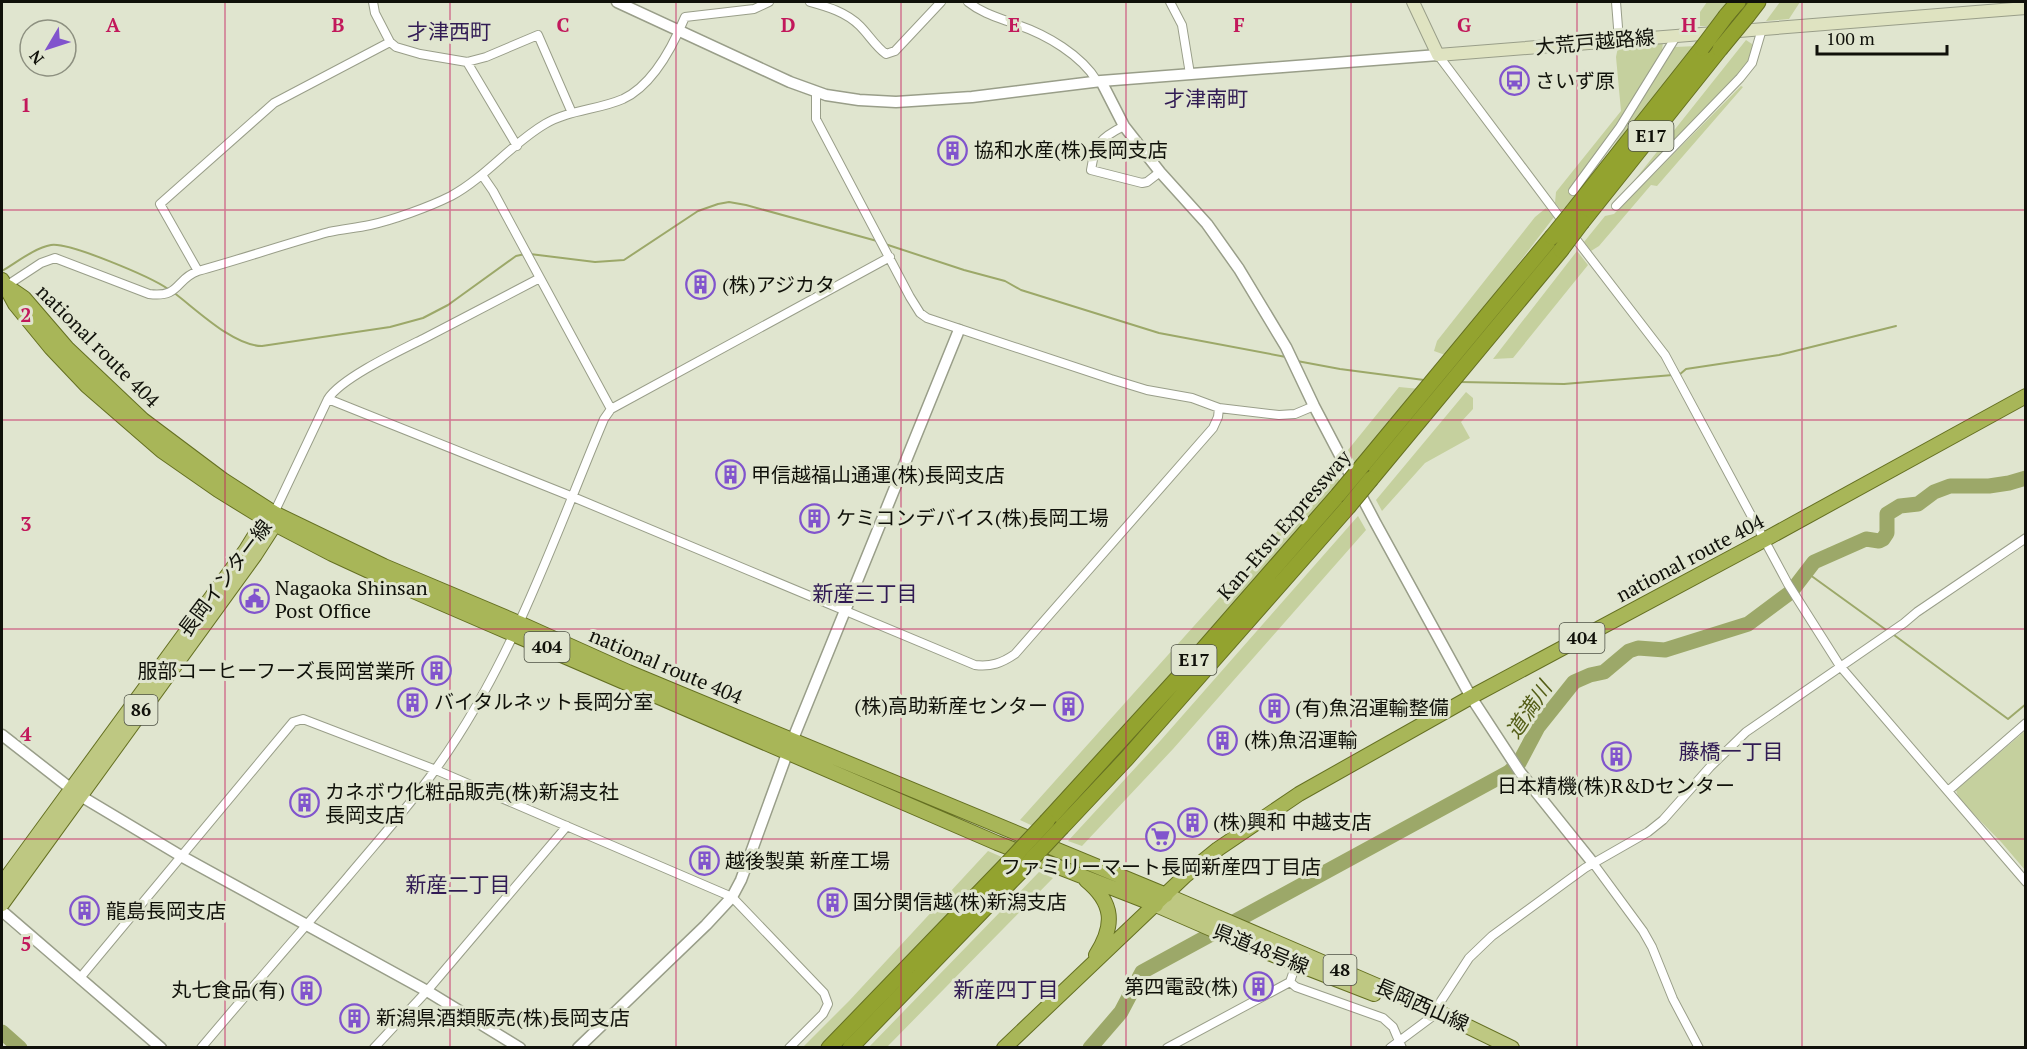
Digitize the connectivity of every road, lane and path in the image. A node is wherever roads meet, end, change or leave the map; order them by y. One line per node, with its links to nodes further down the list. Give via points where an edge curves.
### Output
1 (373, 2): 18 (street)
2 (617, 2): 15 (street)
3 (769, 2): 12 (street, via 754,9)
4 (810, 2): 5 (street, via 850,18 886,54 895,51)
5 (941, 2)
6 (968, 2): 22 (street, via 1057,44)
7 (1170, 2): 21 (street, via 1182,25)
8 (1413, 2): 19 (main road)
9 (1616, 2): 17 (street)
10 (1738, 2): 31 (highway, Kan-Etsu Expressway / E17, bridge)
11 (1758, 2): 31 (highway, Kan-Etsu Expressway / E17, bridge)
12 (735, 6): 15 (street, via 685,17)
13 (2025, 8): 14 (main road, 大荒戸越路線)
14 (1762, 28): 16 (main road, 大荒戸越路線); 30 (street, via 1752,63 1740,78)
15 (680, 30): 23 (street); 24 (street, via 661,62 636,90 623,99)
16 (1677, 35): 17 (main road, 大荒戸越路線); 29 (street, via 1620,127)
17 (1620, 40): 19 (main road, 大荒戸越路線)
18 (390, 42): 20 (street, via 406,51); 34 (street, via 274,103 160,204)
19 (1438, 55): 21 (street); 47 (street, via 1665,356)
20 (467, 62): 24 (street, via 538,35); 26 (street)
21 (1190, 74): 22 (street)
22 (1099, 81): 23 (street, via 896,102 842,99); 25 (street)
23 (816, 91): 33 (street, via 816,119)
24 (572, 113): 26 (street, via 546,123)
25 (1124, 126): 27 (street); 27 (street, via 1100,142 1091,170 1142,183)
26 (517, 146): 28 (street)
27 (1160, 172): 40 (street, via 1207,224 1239,269 1286,347)
28 (482, 175): 34 (street, via 450,196 376,224 327,233); 35 (street)
29 (1573, 191)
30 (1616, 206)
31 (1577, 216): 32 (highway, Kan-Etsu Expressway / E17, bridge)
32 (1556, 244): 44 (highway, Kan-Etsu Expressway / E17, bridge, via 1426,388 1364,465); 44 (highway, Kan-Etsu Expressway / E17, bridge, via 1479,349 1371,479)
33 (890, 257): 37 (street, via 920,313); 42 (street)
34 (198, 270): 36 (street, via 176,290 160,295 55,258)
35 (540, 278): 39 (street, via 389,357 340,385); 42 (street)
36 (3, 284): 45 (highway, national route 404 / 404, via 51,348 87,386 162,451 218,490)
37 (959, 330): 41 (street, via 1147,390 1192,398); 48 (street)
38 (2025, 396): 47 (highway, national route 404 / 404)
39 (328, 399): 43 (street); 45 (street)
40 (1314, 406): 41 (street, via 1295,414 1279,415); 51 (street)
41 (1219, 408): 48 (street, via 1206,437 1005,661 975,665)
42 (611, 409): 43 (street)
43 (573, 497): 48 (street); 49 (street)
44 (1343, 501): 61 (highway, Kan-Etsu Expressway / E17, bridge, via 1047,821); 61 (highway, Kan-Etsu Expressway / E17, bridge, via 1141,742 1062,827)
45 (271, 519): 49 (highway, national route 404 / 404, via 350,562); 57 (main road, 長岡インター線 / 86, via 255,555)
46 (2025, 538): 50 (street)
47 (1764, 540): 50 (street); 51 (highway, national route 404 / 404)
48 (846, 610): 54 (street)
49 (516, 628): 54 (highway, national route 404 / 404); 55 (street, via 506,652)
50 (1840, 666): 56 (street); 60 (street, via 1746,732 1648,832)
51 (1472, 697): 60 (street, via 1520,772); 66 (highway, national route 404 / 404, via 1299,794 1218,849)
52 (2025, 723): 56 (street)
53 (2, 735): 57 (street)
54 (791, 746): 62 (highway, national route 404 / 404, via 997,843); 65 (street); 66 (highway, national route 404 / 404)
55 (436, 770): 58 (street); 59 (street, via 303,719 293,722); 69 (street)
56 (1948, 791): 63 (street)
57 (75, 792): 59 (street); 64 (main road, 長岡インター線 / 86); 67 (main road, 長岡インター線 / 86)
58 (567, 826): 65 (street); 74 (street)
59 (181, 856): 69 (street); 72 (street)
60 (1593, 863): 75 (street, via 1478,949); 90 (street, via 1643,931)
61 (1012, 870): 83 (highway, Kan-Etsu Expressway / E17); 84 (highway, Kan-Etsu Expressway / E17)
62 (1078, 874): 66 (highway, national route 404 / 404); 71 (highway, via 1097,889 1109,914 1107,937)
63 (2025, 882)
64 (2, 884)
65 (732, 897): 81 (street); 82 (street, via 824,993 828,1004 823,1014)
66 (1161, 900): 70 (main road, 県道48号線 / 48); 71 (highway, national route 404 / 404); 75 (main road, 長岡西山線 / 48)
67 (2, 904)
68 (2, 911): 72 (street)
69 (307, 924): 74 (street); 78 (street)
70 (1296, 964): 73 (street); 75 (main road, 県道48号線 / 48)
71 (1085, 971): 85 (highway, national route 404 / 404)
72 (80, 978): 77 (street)
73 (1290, 981): 76 (street, via 1296,987 1383,1018 1393,1027); 86 (street)
74 (427, 991): 79 (street); 80 (street)
75 (1435, 1013): 76 (street); 88 (main road, 県道48号線 / 48); 89 (main road, 長岡西山線 / 48)
76 (1401, 1044): 87 (street)
77 (161, 1047)
78 (201, 1047)
79 (374, 1047)
80 (520, 1047)
81 (578, 1047)
82 (789, 1047)
83 (829, 1047)
84 (850, 1047)
85 (1004, 1047)
86 (1167, 1047)
87 (1390, 1047)
88 (1500, 1047)
89 (1512, 1047)
90 (1699, 1047)

